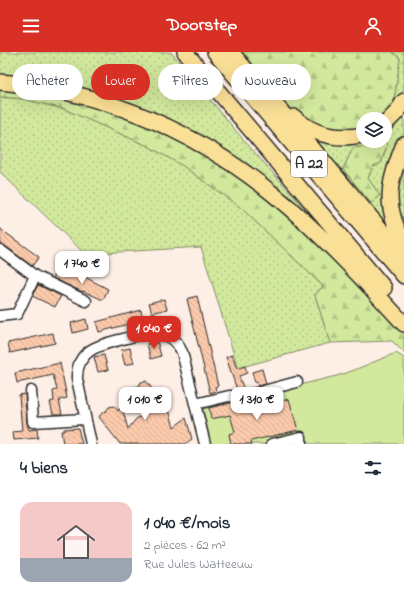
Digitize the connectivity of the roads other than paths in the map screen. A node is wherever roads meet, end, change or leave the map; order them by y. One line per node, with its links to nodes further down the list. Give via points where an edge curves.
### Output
1 (185, 52): 15 (highway, A 22)
2 (215, 52): 13 (highway, A 22)
3 (232, 52): 7 (highway, via 292,116 307,128 335,137); 11 (highway)
4 (0, 82): 17 (highway, via 60,90 109,103 173,129 223,158 260,183 303,220)
5 (404, 101): 6 (highway)
6 (392, 117)
7 (356, 136)
8 (404, 144): 9 (highway, via 393,173 389,201 394,222)
9 (404, 242)
10 (0, 250): 12 (street)
11 (404, 257)
12 (35, 276): 14 (street); 16 (street, via 17,314)
13 (404, 276)
14 (86, 301)
15 (404, 312)
16 (0, 316)
17 (404, 324)
18 (297, 382): 20 (street, via 240,397 229,396)
19 (31, 391): 21 (street, via 33,422)
20 (195, 404): 21 (street, via 180,348 169,336 151,332 101,344 84,356 79,365 77,378); 23 (street)
21 (85, 419): 22 (street)
22 (91, 444)
23 (205, 444)
24 (272, 444): 25 (street, via 301,437)
25 (301, 444)

